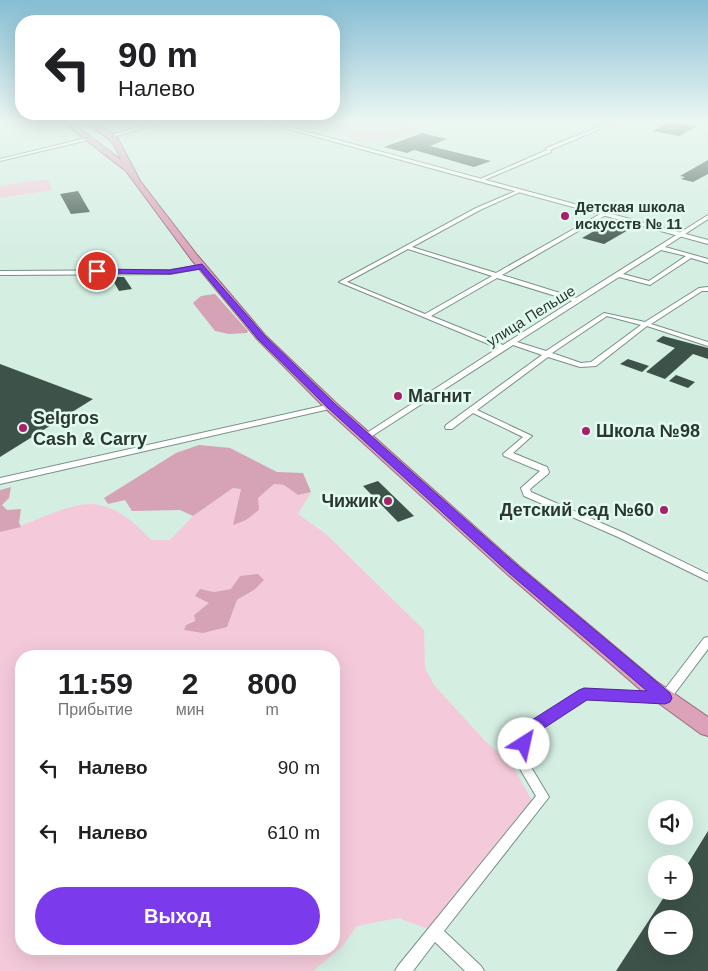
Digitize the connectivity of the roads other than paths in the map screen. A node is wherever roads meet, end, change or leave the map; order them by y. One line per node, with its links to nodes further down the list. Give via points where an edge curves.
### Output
1 (433, 167): 4 (street)
2 (510, 167): 4 (street)
3 (128, 169): 14 (highway)
4 (480, 180): 5 (street)
5 (518, 191): 6 (street); 10 (street)
6 (604, 214): 8 (street); 16 (street)
7 (708, 218): 8 (street, улица Пельше)
8 (681, 235): 9 (street); 11 (street, улица Пельше)
9 (708, 242)
10 (408, 247): 16 (street); 20 (street, via 342,282)
11 (662, 248): 12 (street); 17 (street, улица Пельше)
12 (690, 256): 13 (street); 17 (street, via 653,282 645,283)
13 (708, 261)
14 (202, 267): 15 (street, via 170,272); 26 (highway, via 261,337)
15 (0, 272)
16 (496, 275): 19 (street); 20 (street)
17 (620, 275): 19 (street, улица Пельше)
18 (708, 289): 21 (street, via 701,289)
19 (578, 301): 22 (street, улица Пельше)
20 (426, 316): 24 (street)
21 (646, 324): 23 (street); 25 (street, via 606,314); 25 (street, via 593,364 580,365)
22 (513, 343): 24 (street, улица Пельше); 25 (street)
23 (708, 344)
24 (504, 348): 29 (street, улица Пельше)
25 (547, 354): 27 (street)
26 (331, 406): 29 (highway); 30 (street)
27 (472, 410): 28 (street); 31 (street, via 528,436 507,454 544,469 545,472 524,488 527,494)
28 (449, 427)
29 (366, 436): 33 (highway, via 513,570)
30 (0, 481)
31 (708, 578)
32 (708, 640): 33 (street)
33 (665, 698): 34 (highway); 35 (street, via 584,694 529,730 519,757 543,798)
34 (708, 728)
35 (434, 931): 36 (street); 37 (street)
36 (403, 971)
37 (476, 971)

